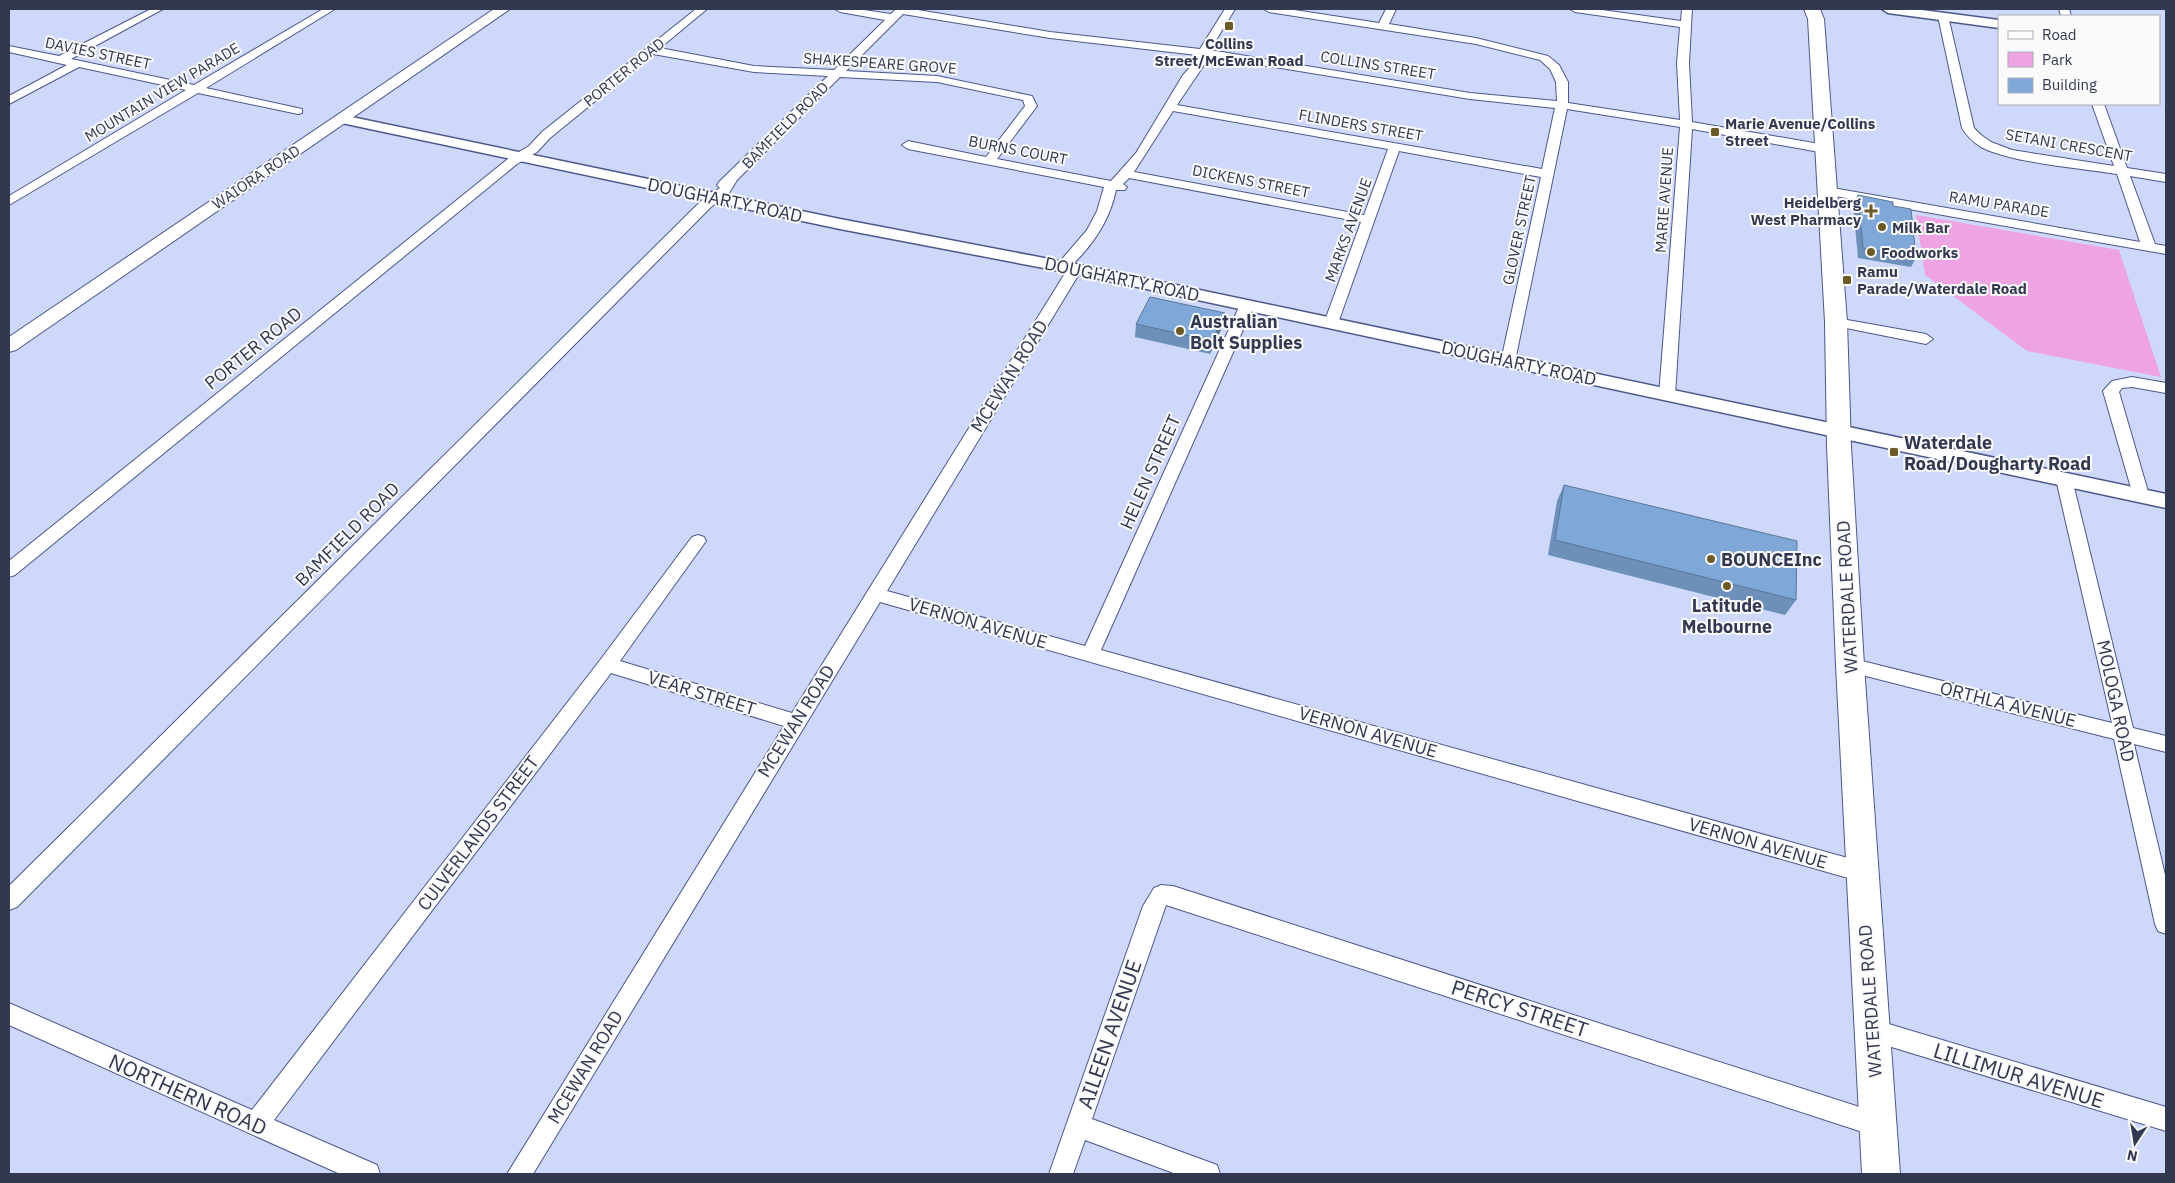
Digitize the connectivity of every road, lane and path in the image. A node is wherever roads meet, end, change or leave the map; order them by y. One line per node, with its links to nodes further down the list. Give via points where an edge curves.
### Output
1 (158, 9): 21 (street)
2 (330, 9): 24 (street, MOUNTAIN VIEW PARADE)
3 (503, 9): 30 (main road, WAIORA ROAD)
4 (702, 9): 19 (street, PORTER ROAD)
5 (840, 9): 12 (street, COLLINS STREET)
6 (1230, 9): 20 (street)
7 (1269, 9): 17 (street, GLOVER STREET)
8 (1391, 9): 17 (street)
9 (1575, 9): 16 (street)
10 (1687, 9): 16 (street, MARIE AVENUE)
11 (1888, 9): 14 (street)
12 (899, 12): 20 (street, COLLINS STREET); 23 (street, BAMFIELD ROAD)
13 (1815, 12): 33 (main road, WATERDALE ROAD)
14 (1943, 16): 15 (street); 37 (street, SETANI CRESCENT, via 1968,128 1974,137 1988,147 2011,153)
15 (1998, 24)
16 (1686, 25): 31 (street, MARIE AVENUE, via 1683,63)
17 (1383, 26): 26 (street, GLOVER STREET, via 1502,46 1544,58 1560,77)
18 (9, 49): 21 (street, DAVIES STREET)
19 (651, 50): 23 (street, SHAKESPEARE GROVE, via 747,68); 35 (street, PORTER ROAD, via 533,149)
20 (1202, 55): 26 (street, COLLINS STREET, via 1464,95); 28 (street)
21 (61, 60): 22 (street, DAVIES STREET)
22 (77, 64): 24 (street, DAVIES STREET); 25 (street)
23 (837, 74): 36 (street, SHAKESPEARE GROVE, via 932,78 1028,98 1031,106); 43 (street, BAMFIELD ROAD, via 732,178 725,190)
24 (195, 89): 29 (street, DAVIES STREET); 44 (street, MOUNTAIN VIEW PARADE)
25 (9, 101)
26 (1561, 104): 31 (street, COLLINS STREET); 38 (street, GLOVER STREET)
27 (2098, 105): 37 (street)
28 (1170, 107): 34 (street, FLINDERS STREET); 39 (street)
29 (298, 111)
30 (342, 118): 35 (street, DOUGHARTY ROAD); 54 (main road, WAIORA ROAD)
31 (1686, 124): 33 (street, COLLINS STREET); 57 (street, MARIE AVENUE)
32 (908, 146): 36 (street, BURNS COURT)
33 (1824, 147): 42 (main road, WATERDALE ROAD)
34 (1395, 148): 38 (street, FLINDERS STREET); 45 (street, MARKS AVENUE)
35 (520, 156): 43 (street, DOUGHARTY ROAD); 63 (street, PORTER ROAD)
36 (989, 161): 41 (street, BURNS COURT)
37 (2123, 172): 40 (street, SETANI CRESCENT); 47 (street)
38 (1547, 174): 55 (street, GLOVER STREET)
39 (1132, 175): 41 (street, MCEWAN ROAD); 45 (street, DICKENS STREET)
40 (2166, 178)
41 (1117, 186): 46 (street, MCEWAN ROAD, via 1114,203 1105,211)
42 (1827, 192): 47 (street, RAMU PARADE); 51 (main road, WATERDALE ROAD)
43 (713, 197): 49 (street, DOUGHARTY ROAD); 73 (street, BAMFIELD ROAD)
44 (9, 201)
45 (1369, 220): 52 (street, MARKS AVENUE)
46 (1084, 246): 49 (street, MCEWAN ROAD); 49 (street, MCEWAN ROAD)
47 (2149, 247): 48 (street, RAMU PARADE)
48 (2166, 250)
49 (1074, 269): 50 (street, DOUGHARTY ROAD); 64 (street, MCEWAN ROAD)
50 (1247, 305): 52 (street, DOUGHARTY ROAD); 65 (street, HELEN STREET)
51 (1836, 322): 53 (street); 58 (main road, WATERDALE ROAD)
52 (1331, 323): 55 (street, DOUGHARTY ROAD)
53 (1926, 339)
54 (9, 346)
55 (1508, 361): 57 (street, DOUGHARTY ROAD)
56 (2166, 388): 60 (street, via 2127,382 2117,384 2111,391)
57 (1667, 394): 58 (street, DOUGHARTY ROAD)
58 (1840, 432): 59 (street, DOUGHARTY ROAD); 67 (main road, WATERDALE ROAD)
59 (2064, 479): 60 (street, DOUGHARTY ROAD); 69 (street, MOLOGA ROAD)
60 (2141, 495): 61 (street, DOUGHARTY ROAD)
61 (2166, 500)
62 (698, 541): 66 (street, CULVERLANDS STREET)
63 (9, 570)
64 (875, 594): 65 (street, VERNON AVENUE); 68 (street, MCEWAN ROAD)
65 (1090, 655): 71 (street, VERNON AVENUE)
66 (607, 664): 68 (street, VEAR STREET); 78 (street, CULVERLANDS STREET)
67 (1850, 665): 69 (street, ORTHLA AVENUE); 71 (main road, WATERDALE ROAD)
68 (796, 722): 82 (street, MCEWAN ROAD)
69 (2124, 733): 70 (street, ORTHLA AVENUE); 74 (street, MOLOGA ROAD)
70 (2166, 744)
71 (1862, 872): 76 (main road, WATERDALE ROAD)
72 (1160, 895): 79 (street, AILEEN AVENUE); 80 (street, PERCY STREET, via 1173,896)
73 (9, 900)
74 (2166, 924)
75 (9, 1014): 78 (street, NORTHERN ROAD)
76 (1872, 1030): 77 (street, LILLIMUR AVENUE); 80 (main road, WATERDALE ROAD)
77 (2166, 1120)
78 (256, 1124): 81 (street, NORTHERN ROAD)
79 (1077, 1125): 83 (street, AILEEN AVENUE); 84 (street)
80 (1878, 1125): 85 (main road, WATERDALE ROAD)
81 (368, 1174)
82 (519, 1174)
83 (1061, 1174)
84 (1208, 1174)
85 (1881, 1174)

